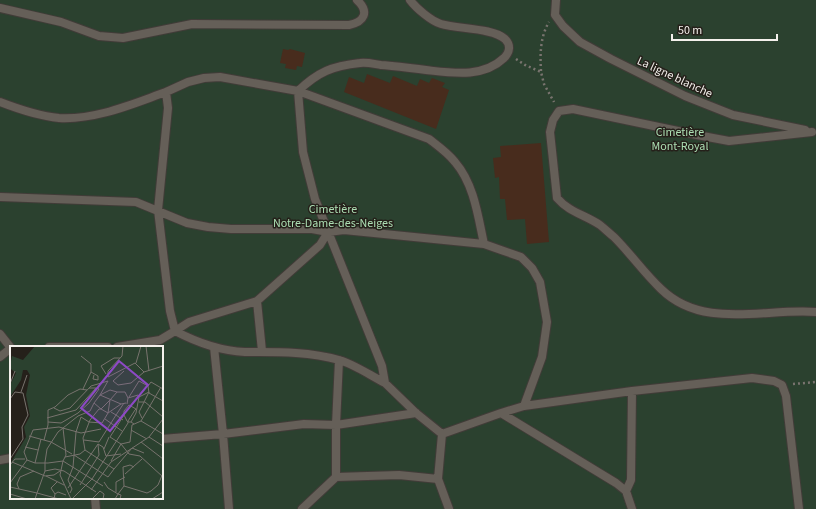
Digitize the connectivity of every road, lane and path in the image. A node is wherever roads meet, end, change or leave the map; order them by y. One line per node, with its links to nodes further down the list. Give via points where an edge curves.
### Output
1 (357, 0): 4 (lane, via 364,8 364,14 362,19 349,25 192,24 123,38 99,36 61,22)
2 (556, 0): 5 (lane)
3 (413, 1): 6 (lane, via 439,24 494,33 505,39 510,49)
4 (0, 8)
5 (555, 15): 7 (path, via 548,23 542,40); 12 (lane, La ligne blanche, via 580,42 685,96 733,115)
6 (508, 54): 7 (path); 9 (lane, via 498,63 482,71 459,74 362,63 343,66 320,74 308,81)
7 (541, 72): 11 (path, via 544,84)
8 (166, 92): 9 (lane, via 188,82 220,77); 10 (lane, via 102,114 83,117 60,118 14,108); 14 (lane, via 168,108)
9 (298, 92): 15 (lane, via 302,152 315,199); 16 (lane, via 429,139 443,150 456,162 468,184)
10 (0, 102)
11 (559, 111): 12 (lane, via 573,109 729,141); 18 (lane, via 550,132 557,198 564,206 600,225 632,256 661,290 675,301 694,310 715,314)
12 (814, 132)
13 (0, 197): 14 (lane, via 136,202)
14 (158, 210): 15 (lane, via 187,222 208,227 312,229); 19 (lane, via 170,312)
15 (328, 232): 16 (lane, via 344,230); 17 (lane, via 320,245); 29 (lane, via 382,366)
16 (484, 244): 32 (lane, via 521,257 532,268 540,282 547,322 542,357)
17 (257, 301): 19 (lane, via 188,322); 25 (lane)
18 (816, 312)
19 (175, 331): 21 (lane, via 160,340); 23 (lane)
20 (0, 334): 22 (lane)
21 (123, 346)
22 (10, 347)
23 (214, 347): 25 (lane, via 244,352); 36 (lane)
24 (10, 349): 26 (lane)
25 (262, 351): 27 (lane)
26 (0, 357)
27 (339, 360): 29 (lane); 35 (lane)
28 (816, 382): 30 (path)
29 (385, 383): 33 (lane)
30 (782, 385): 31 (lane, via 774,380 752,378); 50 (lane, via 786,396)
31 (632, 391): 32 (lane); 43 (lane, via 631,480)
32 (524, 406): 34 (lane)
33 (416, 413): 35 (lane); 37 (lane)
34 (501, 413): 37 (lane); 43 (lane)
35 (336, 425): 36 (lane, via 304,424); 41 (lane)
36 (224, 434): 38 (lane); 46 (lane)
37 (442, 434): 42 (lane)
38 (163, 439)
39 (10, 458): 40 (lane)
40 (0, 460)
41 (336, 477): 42 (lane, via 399,475); 47 (lane)
42 (438, 479): 48 (lane)
43 (626, 491): 49 (lane)
44 (95, 499): 45 (lane)
45 (96, 509)
46 (229, 509)
47 (302, 509)
48 (449, 509)
49 (632, 509)
50 (799, 509)

